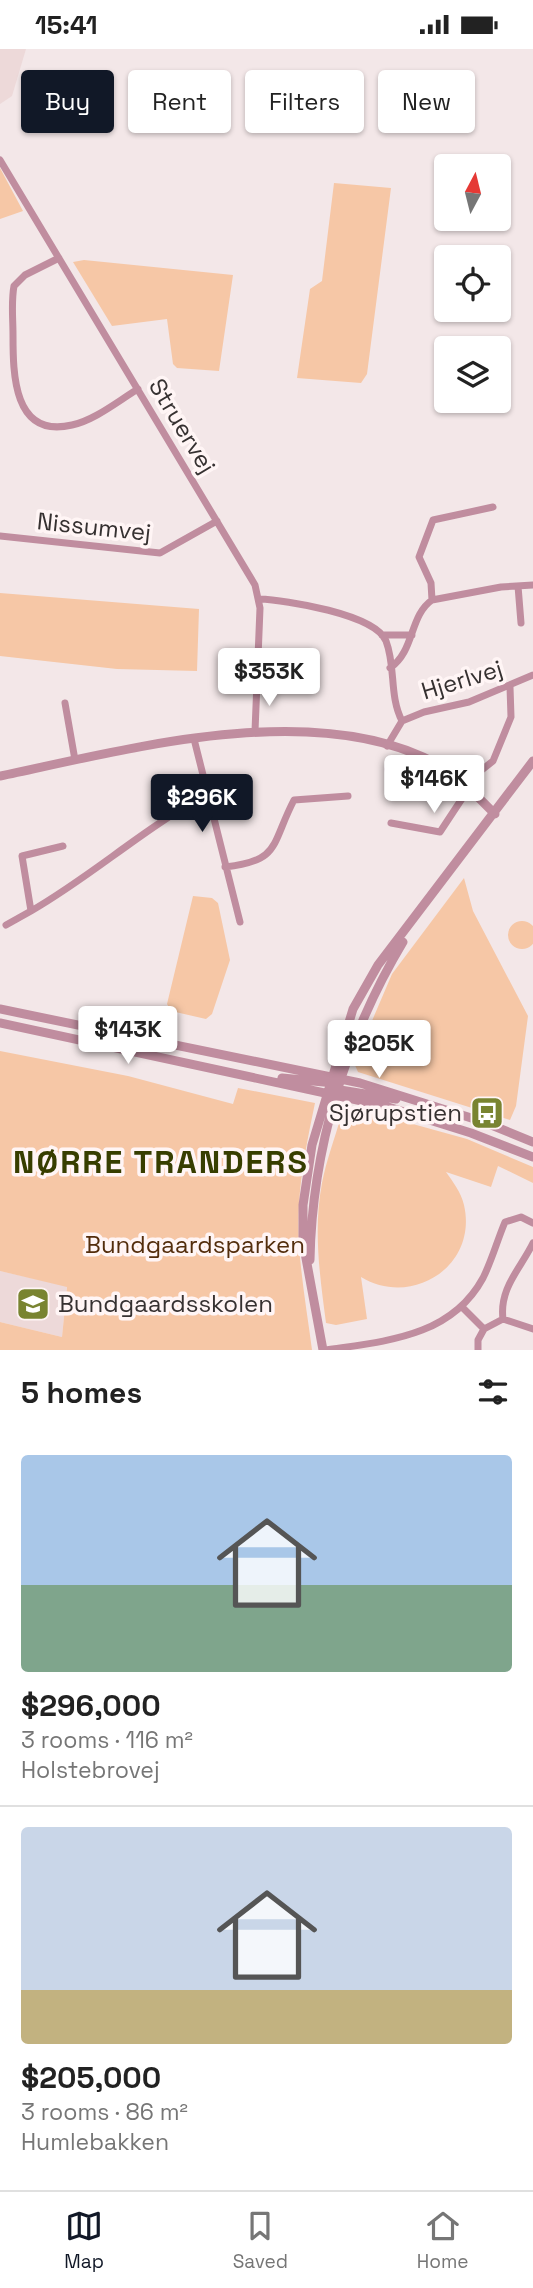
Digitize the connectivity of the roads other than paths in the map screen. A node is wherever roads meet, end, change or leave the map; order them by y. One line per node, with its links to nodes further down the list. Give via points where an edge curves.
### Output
1 (0, 160): 2 (street, Struervej)
2 (59, 257): 3 (street, Struervej); 3 (street, via 14,286 13,376 22,405 43,423 68,426)
3 (138, 389): 5 (street, Struervej)
4 (493, 507): 10 (street, via 433,520 419,557 431,583)
5 (217, 521): 6 (street, Nissumvej, via 160,553); 9 (street, Struervej)
6 (0, 535)
7 (533, 585): 8 (street)
8 (518, 586): 10 (street); 11 (street)
9 (259, 599): 12 (street, via 330,611); 19 (street, Struervej)
10 (432, 600): 13 (street)
11 (521, 623)
12 (382, 635): 13 (street); 14 (street)
13 (412, 635): 14 (street, via 406,654)
14 (390, 668): 18 (street, via 393,698)
15 (533, 675): 16 (street, Hjerlvej)
16 (510, 687): 18 (street, Hjerlvej); 25 (street, via 511,716 494,761)
17 (65, 703): 22 (street)
18 (402, 721): 21 (street)
19 (255, 731): 20 (street); 21 (street, via 314,732)
20 (194, 739): 22 (street); 26 (street)
21 (387, 746): 25 (street, via 423,757)
22 (75, 760): 24 (street)
23 (532, 766): 29 (street)
24 (0, 776)
25 (467, 786): 28 (street, via 440,832 394,824); 29 (street)
26 (206, 795): 31 (street); 32 (street, via 180,808 75,886)
27 (348, 796): 31 (street, via 294,800 269,854 251,864)
28 (400, 814)
29 (495, 814): 33 (street)
30 (63, 846): 32 (street, via 22,856)
31 (225, 867): 34 (street)
32 (31, 911): 35 (street)
33 (418, 916): 38 (street, via 362,990); 39 (street, via 374,991)
34 (240, 922)
35 (6, 925)
36 (0, 1009): 38 (street)
37 (0, 1023): 38 (street, via 229,1072)
38 (329, 1085): 39 (street); 39 (street); 44 (street, via 306,1176 303,1242)
39 (340, 1088): 40 (street, via 438,1107); 41 (street); 44 (street, via 313,1198)
40 (533, 1142)
41 (533, 1157)
42 (533, 1223): 45 (street, via 521,1217 505,1222 482,1279)
43 (533, 1243): 46 (street, via 501,1303)
44 (310, 1274): 50 (street)
45 (463, 1308): 47 (street); 49 (street, via 428,1329)
46 (503, 1319): 47 (street); 48 (street)
47 (484, 1329): 52 (street)
48 (533, 1329)
49 (390, 1339): 50 (street); 51 (street)
50 (325, 1350)
51 (392, 1350)
52 (478, 1350)

